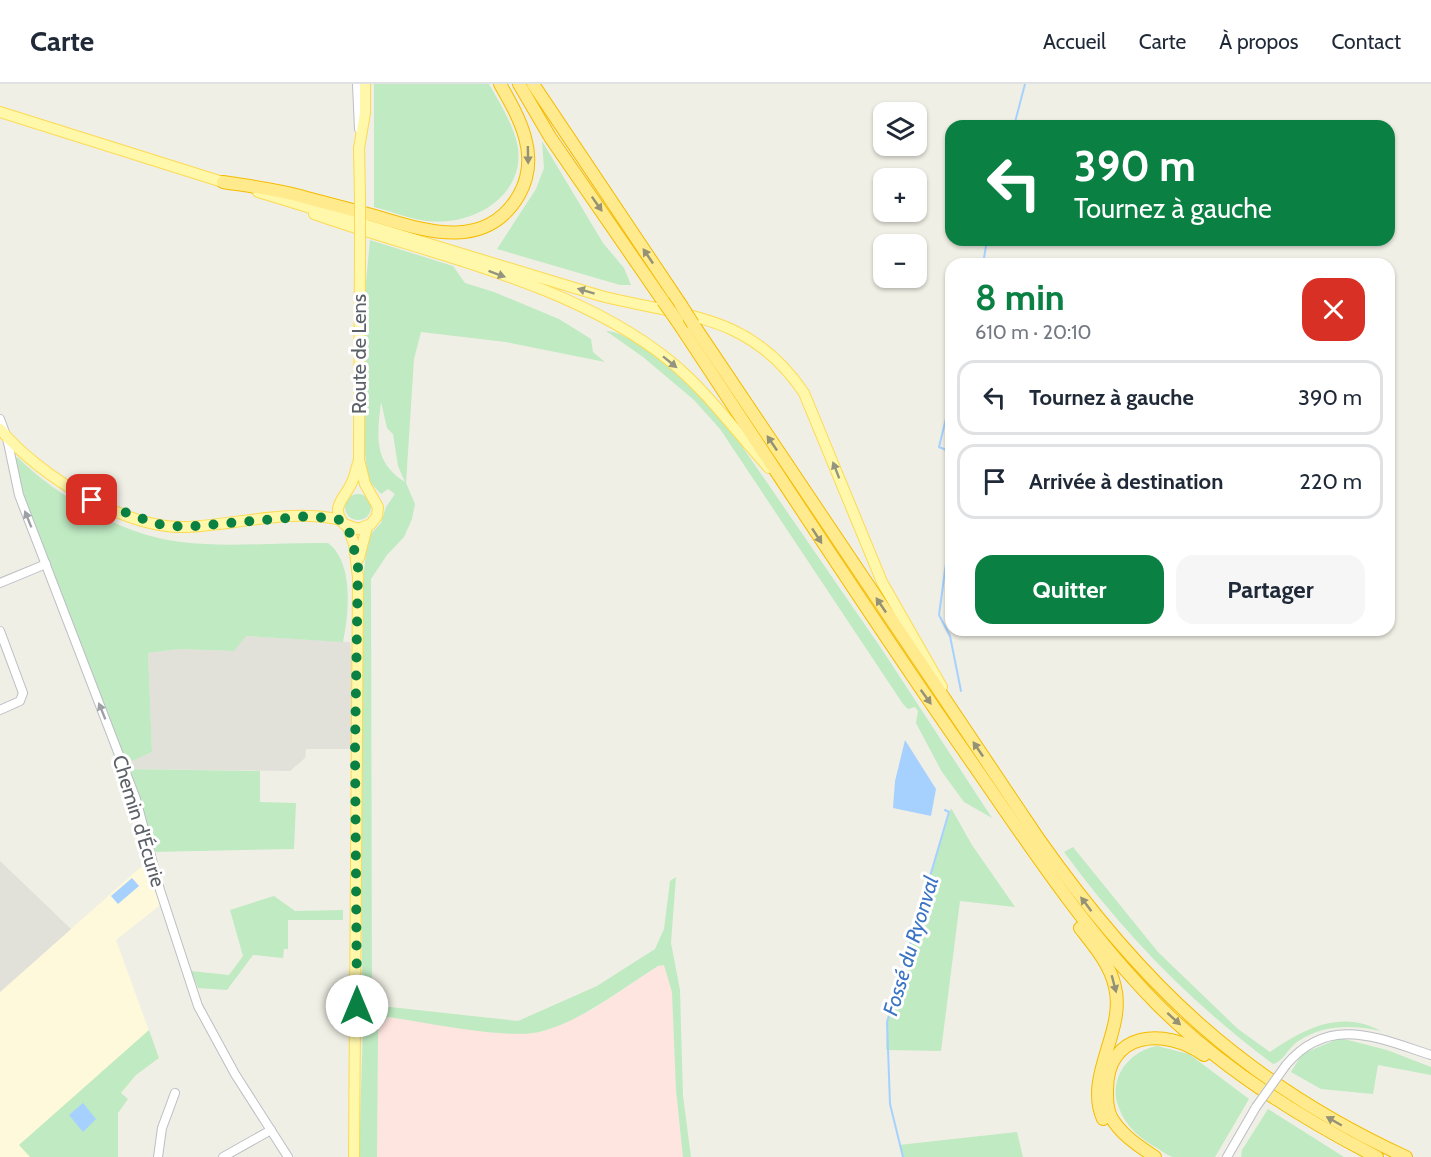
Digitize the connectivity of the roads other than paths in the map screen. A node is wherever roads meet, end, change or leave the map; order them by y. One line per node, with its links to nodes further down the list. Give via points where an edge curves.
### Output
1 (357, 84): 7 (street)
2 (365, 84): 7 (main road, Route de Lens)
3 (500, 84): 8 (highway, one-way to 8, via 525,134 529,159 512,206 483,228 435,232 293,194)
4 (519, 84): 15 (highway, one-way to 15, bridge, via 550,137)
5 (533, 84): 24 (highway, one-way to 5, bridge)
6 (0, 112): 8 (main road)
7 (359, 148): 13 (main road, Route de Lens, bridge)
8 (223, 182): 15 (main road, one-way to 15, via 497,274 609,320 670,361 718,406); 24 (main road, one-way to 8, via 936,675 882,582 804,393 790,372 760,344 708,319 601,296)
9 (0, 419): 11 (street, Chemin d'Écurie)
10 (0, 429): 11 (main road)
11 (8, 438): 12 (main road); 14 (street, Chemin d'Écurie)
12 (26, 454): 14 (street, via 17,457); 18 (main road, via 75,492 157,524 184,527 310,516)
13 (359, 460): 16 (main road); 17 (main road)
14 (12, 467): 20 (street, Chemin d'Écurie, one-way to 14)
15 (786, 486): 26 (highway, one-way to 26, via 899,660)
16 (368, 491): 17 (main road); 19 (main road, via 378,507 377,516)
17 (346, 492): 18 (main road, via 338,505)
18 (345, 523): 19 (main road, via 358,529); 21 (main road)
19 (367, 527): 21 (main road)
20 (46, 564): 22 (street); 29 (street, Chemin d'Écurie, one-way to 20, via 198,1006 160,890 136,799)
21 (358, 564): 34 (main road)
22 (0, 583)
23 (0, 631): 25 (street, via 23,693 20,701)
24 (949, 706): 30 (highway, one-way to 24, via 1213,1037 1158,987 1069,882)
25 (0, 710)
26 (1040, 864): 30 (highway, one-way to 30, via 1122,966 1191,1034 1276,1100); 35 (highway, one-way to 35, via 1050,887 1104,960 1113,979 1117,1011 1099,1081 1098,1102 1103,1119 1114,1134)
27 (1431, 1055): 37 (street, bridge, via 1365,1035 1346,1034 1313,1042 1286,1065)
28 (175, 1093): 31 (street, via 162,1128)
29 (271, 1130): 32 (street); 33 (street, Chemin d'Écurie)
30 (1376, 1152): 36 (highway, via 1342,1145 1282,1111 1194,1047 1160,1037 1142,1039 1124,1049 1107,1082 1107,1103 1114,1121); 38 (highway); 39 (highway)
31 (158, 1157)
32 (223, 1157)
33 (288, 1157)
34 (354, 1157)
35 (1143, 1157)
36 (1155, 1157)
37 (1227, 1157)
38 (1406, 1157)
39 (1419, 1157)

